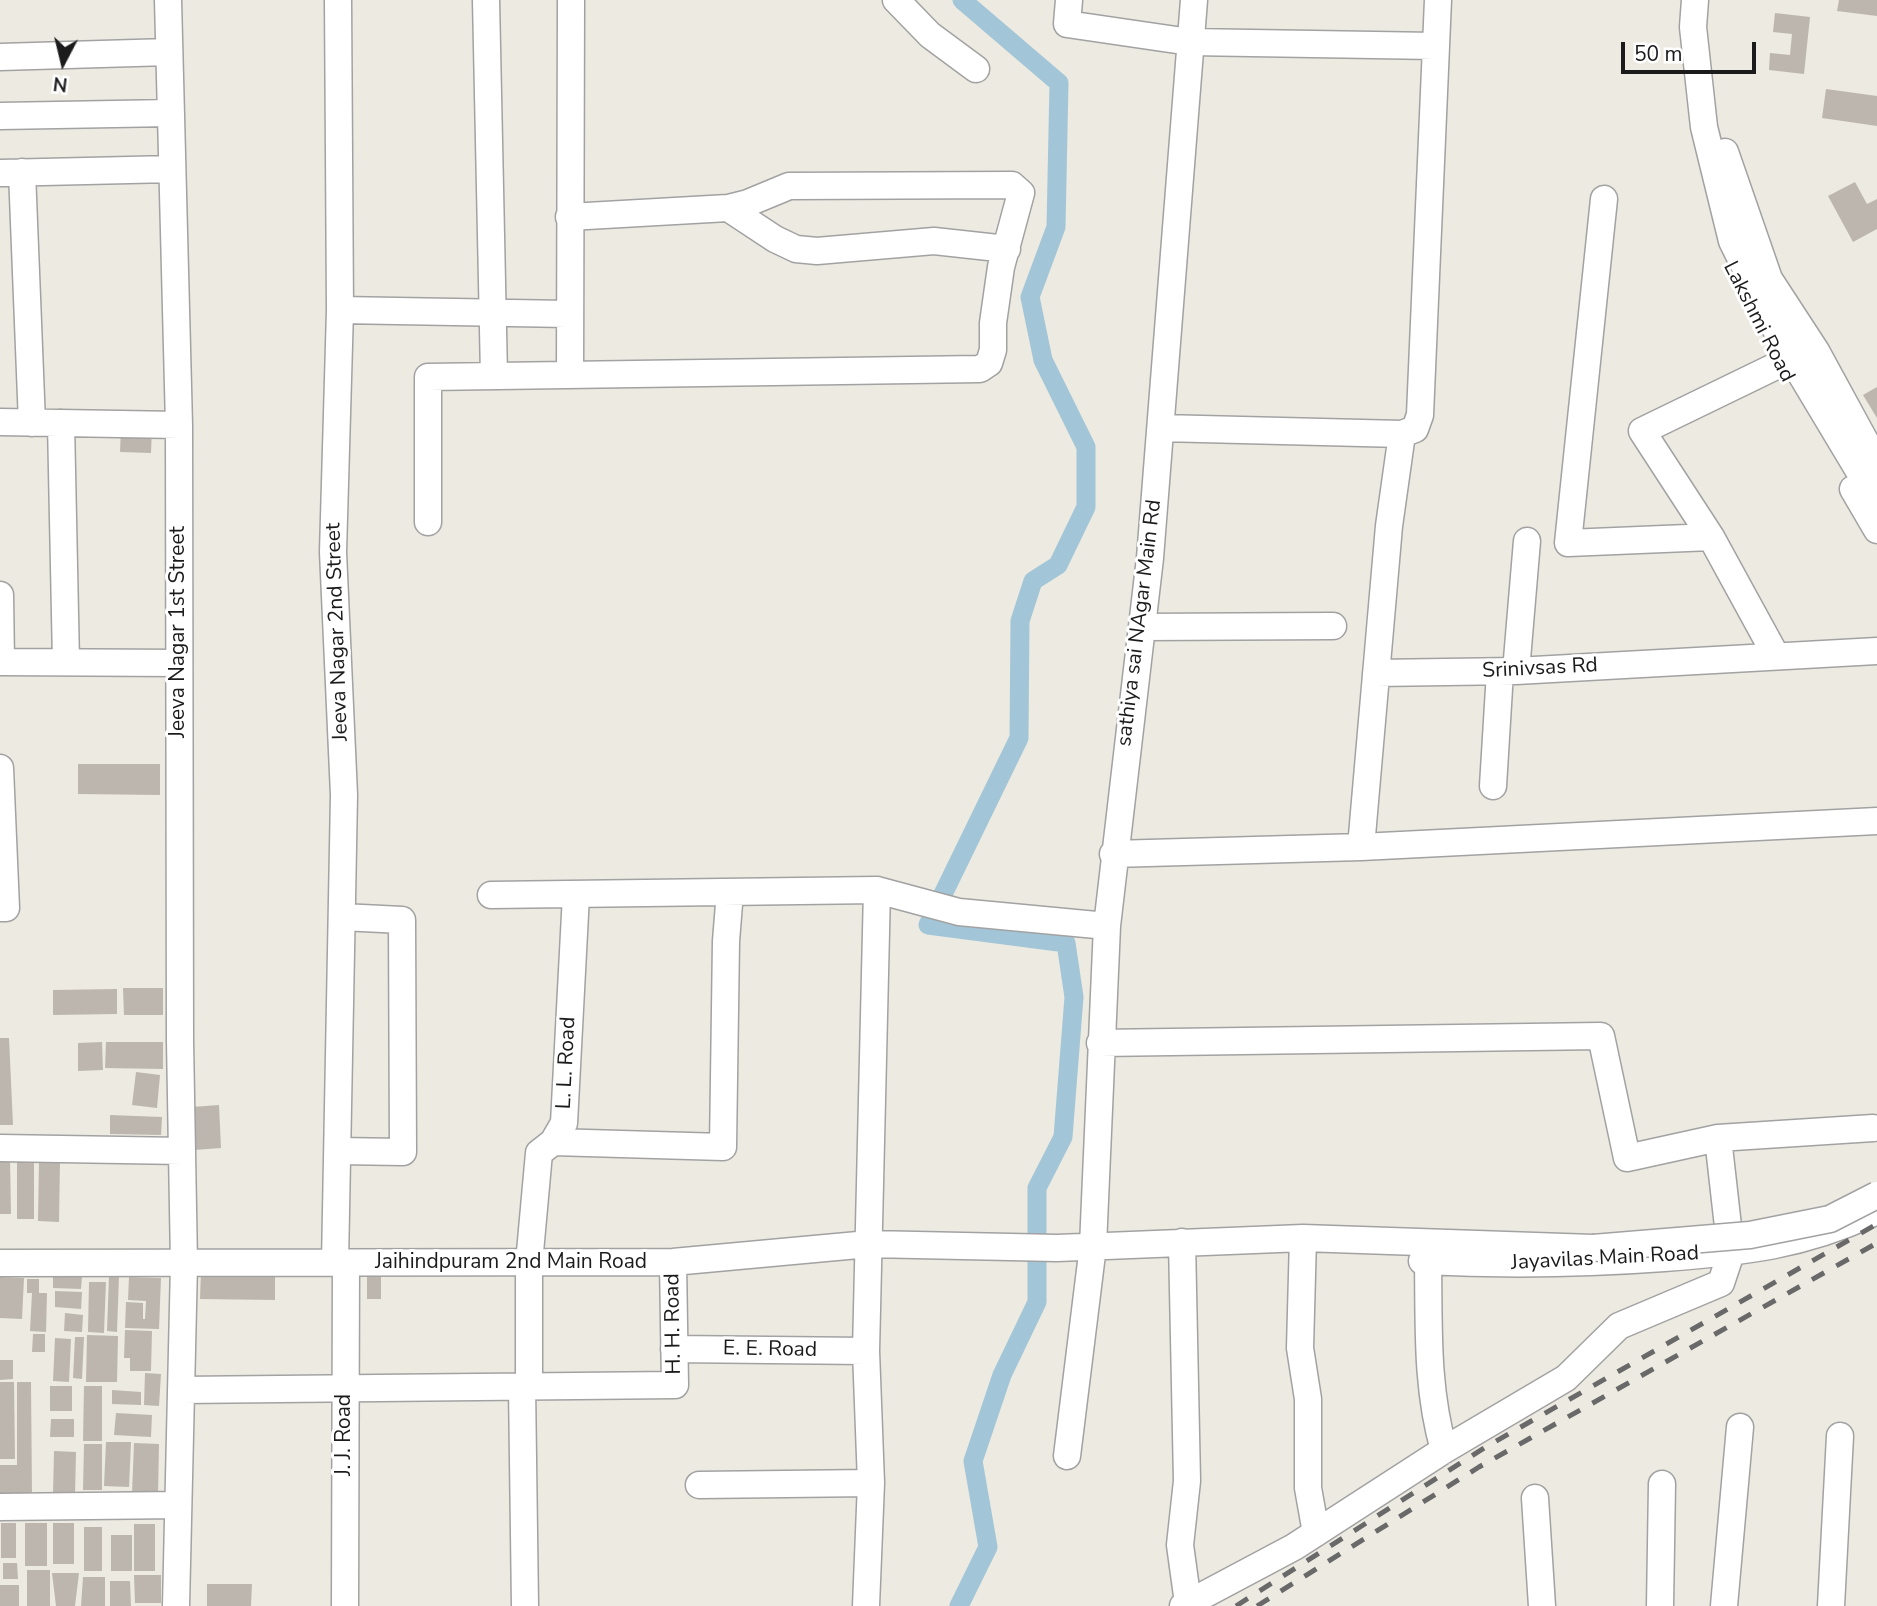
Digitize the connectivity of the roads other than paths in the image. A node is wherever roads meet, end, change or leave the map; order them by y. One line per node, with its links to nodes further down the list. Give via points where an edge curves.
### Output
1 (168, 0): 12 (street, Jeeva Nagar 1st Street)
2 (338, 0): 24 (street, Jeeva Nagar 2nd Street)
3 (486, 0): 25 (street)
4 (571, 0): 22 (street)
5 (896, 0): 14 (street, via 930,35)
6 (1069, 0): 10 (street, via 1067,24)
7 (1194, 0): 10 (street, sathiya sai NAgar Main Rd)
8 (1438, 0): 11 (street)
9 (1695, 0): 15 (street, Lakshmi Road, via 1693,27)
10 (1190, 42): 11 (street); 34 (street, sathiya sai NAgar Main Rd)
11 (1435, 46): 35 (street, via 1420,415 1415,429)
12 (169, 52): 13 (street); 16 (street, Jeeva Nagar 1st Street)
13 (0, 57)
14 (976, 69)
15 (1701, 96): 27 (street, Lakshmi Road, via 1692,128 1713,230 1743,302); 36 (street, Lakshmi Road, via 1769,279 1816,351)
16 (171, 113): 17 (street); 18 (street, Jeeva Nagar 1st Street)
17 (0, 116)
18 (172, 169): 19 (street); 33 (street, Jeeva Nagar 1st Street)
19 (11, 172): 31 (street)
20 (1604, 199): 40 (street, via 1568,542)
21 (728, 208): 22 (street); 23 (street, via 796,249 934,241); 23 (street, via 789,186 1012,185 1019,188 1020,202)
22 (569, 217): 26 (street)
23 (1007, 249): 28 (street, via 993,323 993,350 989,363 980,369)
24 (340, 310): 25 (street); 62 (street, Jeeva Nagar 2nd Street, via 333,552 344,794)
25 (491, 313): 26 (street); 29 (street)
26 (568, 314): 28 (street)
27 (1781, 355): 37 (street); 39 (street, Lakshmi Road); 40 (street, via 1642,431)
28 (570, 375): 29 (street)
29 (494, 376): 38 (street, via 428,377)
30 (0, 422): 31 (street)
31 (32, 423): 32 (street)
32 (61, 423): 33 (street); 48 (street)
33 (179, 425): 49 (street, Jeeva Nagar 1st Street)
34 (1161, 428): 35 (street); 44 (street, sathiya sai NAgar Main Rd)
35 (1402, 434): 51 (street)
36 (1877, 463)
37 (1877, 501)
38 (428, 522)
39 (1877, 530)
40 (1711, 537): 46 (street)
41 (1527, 541): 50 (street)
42 (0, 596): 47 (street)
43 (1333, 626): 44 (street)
44 (1142, 627): 56 (street, sathiya sai NAgar Main Rd)
45 (1877, 651): 46 (street, Srinivsas Rd)
46 (1775, 654): 50 (street, Srinivsas Rd)
47 (0, 662): 48 (street)
48 (66, 662): 49 (street)
49 (179, 663): 69 (street, Jeeva Nagar 1st Street)
50 (1508, 671): 51 (street, Srinivsas Rd); 53 (street)
51 (1376, 673): 55 (street)
52 (0, 768): 61 (street, via 6,908)
53 (1493, 786)
54 (1877, 821): 55 (street)
55 (1361, 846): 56 (street)
56 (1113, 854): 63 (street, sathiya sai NAgar Main Rd)
57 (877, 890): 58 (street); 63 (street, via 959,912); 76 (street)
58 (730, 892): 60 (street); 67 (street, via 723,1147)
59 (491, 895): 60 (street)
60 (576, 895): 67 (street, L. L. Road, via 564,1123)
61 (0, 908)
62 (342, 917): 70 (street, Jeeva Nagar 2nd Street); 70 (street, via 402,920 403,1152)
63 (1107, 926): 64 (street, sathiya sai NAgar Main Rd)
64 (1100, 1043): 66 (street, via 1601,1036 1627,1158); 77 (street, sathiya sai NAgar Main Rd)
65 (1873, 1128): 66 (street)
66 (1718, 1138): 79 (street)
67 (553, 1142): 84 (street, L. L. Road, via 539,1153)
68 (0, 1148): 69 (street)
69 (181, 1151): 85 (street, Jeeva Nagar 1st Street)
70 (338, 1151): 83 (street, Jeeva Nagar 2nd Street)
71 (1877, 1195): 74 (street, Jayavilas Main Road, bridge, via 1830,1219 1750,1236 1593,1248)
72 (1877, 1211): 79 (street, Jayavilas Main Road, via 1793,1243)
73 (1303, 1238): 74 (street, Jayavilas Main Road); 75 (street, Jayavilas Main Road); 101 (street, via 1300,1348 1308,1399 1308,1488)
74 (1330, 1240): 80 (street, Jayavilas Main Road, via 1373,1258)
75 (1182, 1242): 77 (street, Jayavilas Main Road); 102 (street, via 1187,1481 1181,1545)
76 (869, 1244): 78 (street, Jaihindpuram 2nd Main Road); 81 (street, Jaihindpuram 2nd Main Road); 87 (street)
77 (1093, 1247): 78 (street, Jayavilas Main Road); 94 (street, sathiya sai NAgar Main Rd)
78 (1057, 1248)
79 (1731, 1253): 80 (street, Jayavilas Main Road, via 1571,1265); 93 (street, via 1721,1283 1619,1326 1566,1378)
80 (1428, 1261): 93 (street, via 1430,1378 1434,1417)
81 (673, 1262): 84 (street, Jaihindpuram 2nd Main Road); 86 (street, H. H. Road)
82 (0, 1263): 85 (street, Jaihindpuram 2nd Main Road)
83 (341, 1263): 84 (street, Jaihindpuram 2nd Main Road); 85 (street, Jaihindpuram 2nd Main Road); 89 (street, J. J. Road)
84 (528, 1263): 88 (street, L. L. Road)
85 (184, 1264): 90 (street, Jeeva Nagar 1st Street)
86 (674, 1349): 87 (street, E. E. Road); 88 (street, H. H. Road, via 675,1385)
87 (866, 1351): 95 (street)
88 (525, 1386): 89 (street); 105 (street, L. L. Road)
89 (345, 1387): 90 (street); 104 (street, J. J. Road)
90 (181, 1390): 99 (street, Jeeva Nagar 1st Street)
91 (1740, 1427): 109 (street)
92 (1840, 1436): 110 (street)
93 (1444, 1450): 101 (street)
94 (1067, 1456)
95 (871, 1483): 97 (street); 106 (street)
96 (1662, 1484): 108 (street)
97 (699, 1485)
98 (1535, 1498): 107 (street)
99 (178, 1505): 100 (street); 103 (street, Jeeva Nagar 1st Street)
100 (0, 1507)
101 (1316, 1533): 102 (street)
102 (1186, 1605)
103 (176, 1606)
104 (345, 1606)
105 (525, 1606)
106 (866, 1606)
107 (1542, 1606)
108 (1660, 1606)
109 (1724, 1606)
110 (1831, 1606)

